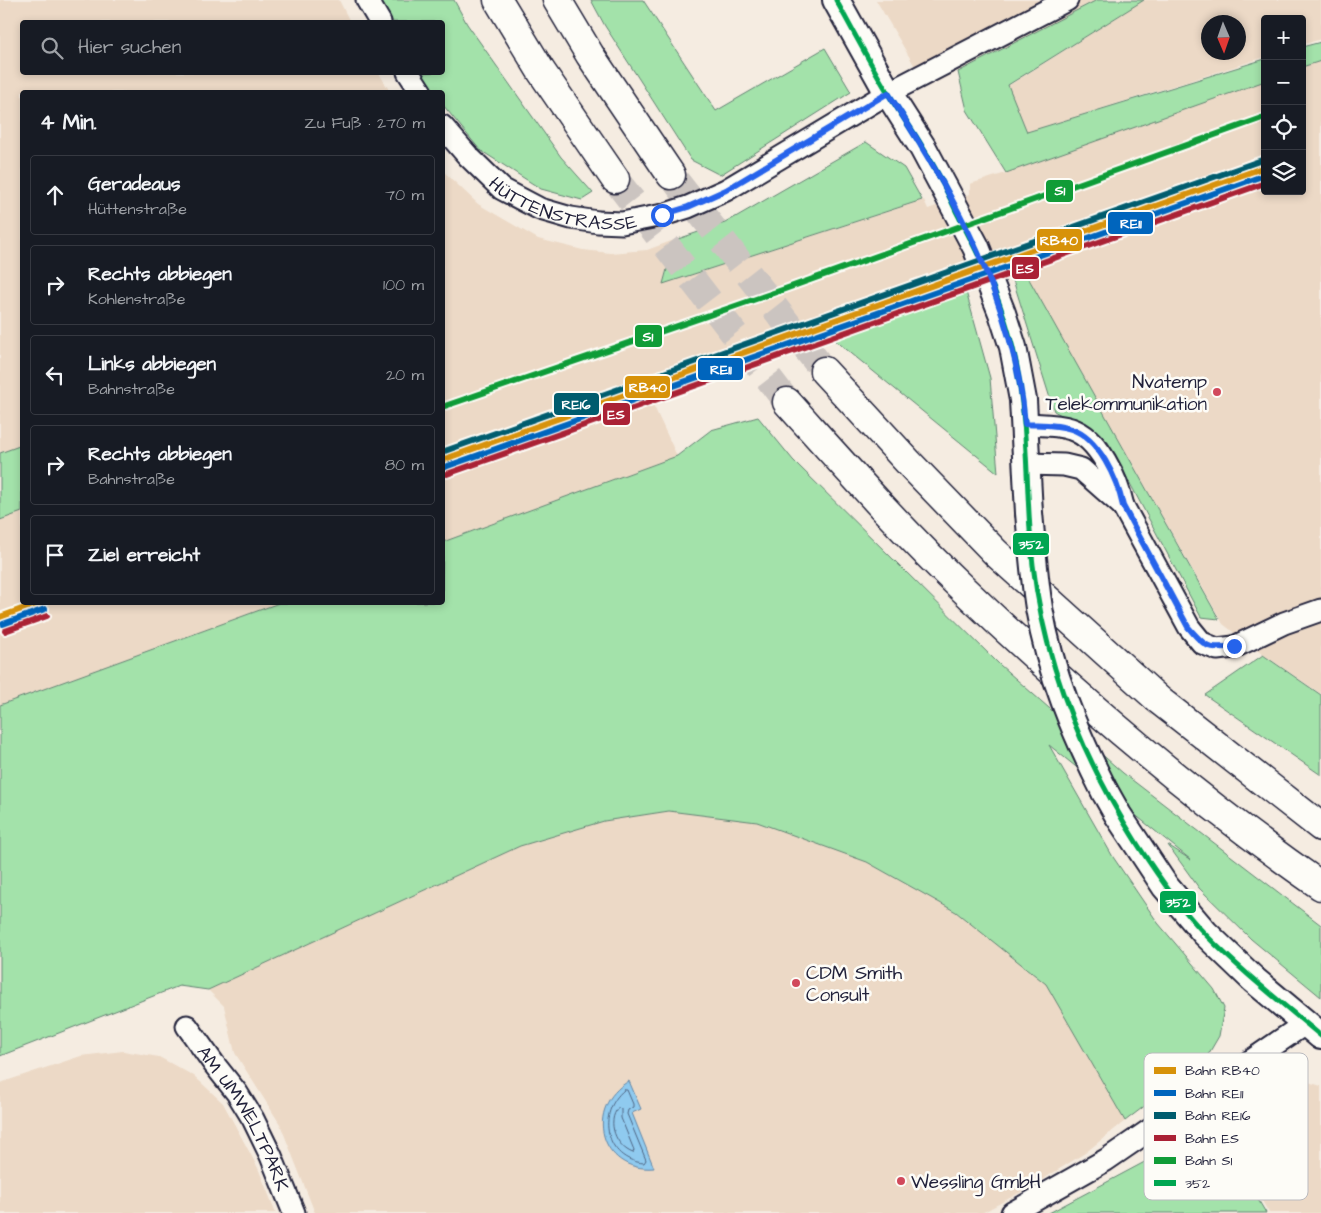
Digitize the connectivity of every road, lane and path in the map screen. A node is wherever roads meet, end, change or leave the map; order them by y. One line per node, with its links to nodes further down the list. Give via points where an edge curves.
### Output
1 (367, 0): 6 (street)
2 (498, 0): 12 (highway, via 541,71)
3 (557, 0): 11 (highway)
4 (836, 0): 9 (street)
5 (1067, 0): 9 (street, HÜTTENSTRASSE)
6 (379, 20)
7 (410, 75): 8 (street)
8 (420, 90)
9 (888, 93): 10 (street, HÜTTENSTRASSE, via 726,190 688,207 622,223 571,218 540,209 502,189); 15 (street, via 923,148 979,255 1013,347)
10 (445, 129)
11 (671, 175)
12 (614, 179)
13 (824, 371): 19 (highway, via 996,553 1160,701)
14 (787, 402): 22 (highway, via 962,588 1027,648 1196,793)
15 (1025, 424): 16 (street); 17 (street, via 1070,428 1085,434 1104,460 1118,487)
16 (1027, 464): 17 (street, via 1081,469); 24 (street, bridge, via 1035,580 1047,645 1072,723 1086,755 1126,828 1165,886 1204,934)
17 (1123, 506): 18 (street, via 1188,627 1202,643 1217,649 1234,646)
18 (1321, 610)
19 (1273, 791): 20 (highway); 21 (highway)
20 (1321, 803)
21 (1321, 827)
22 (1321, 886)
23 (188, 1026): 27 (street, AM UMWELTPARK, via 253,1119)
24 (1314, 1029): 25 (street)
25 (1274, 1053)
26 (1144, 1135): 28 (street)
27 (294, 1213)
28 (1012, 1213)

